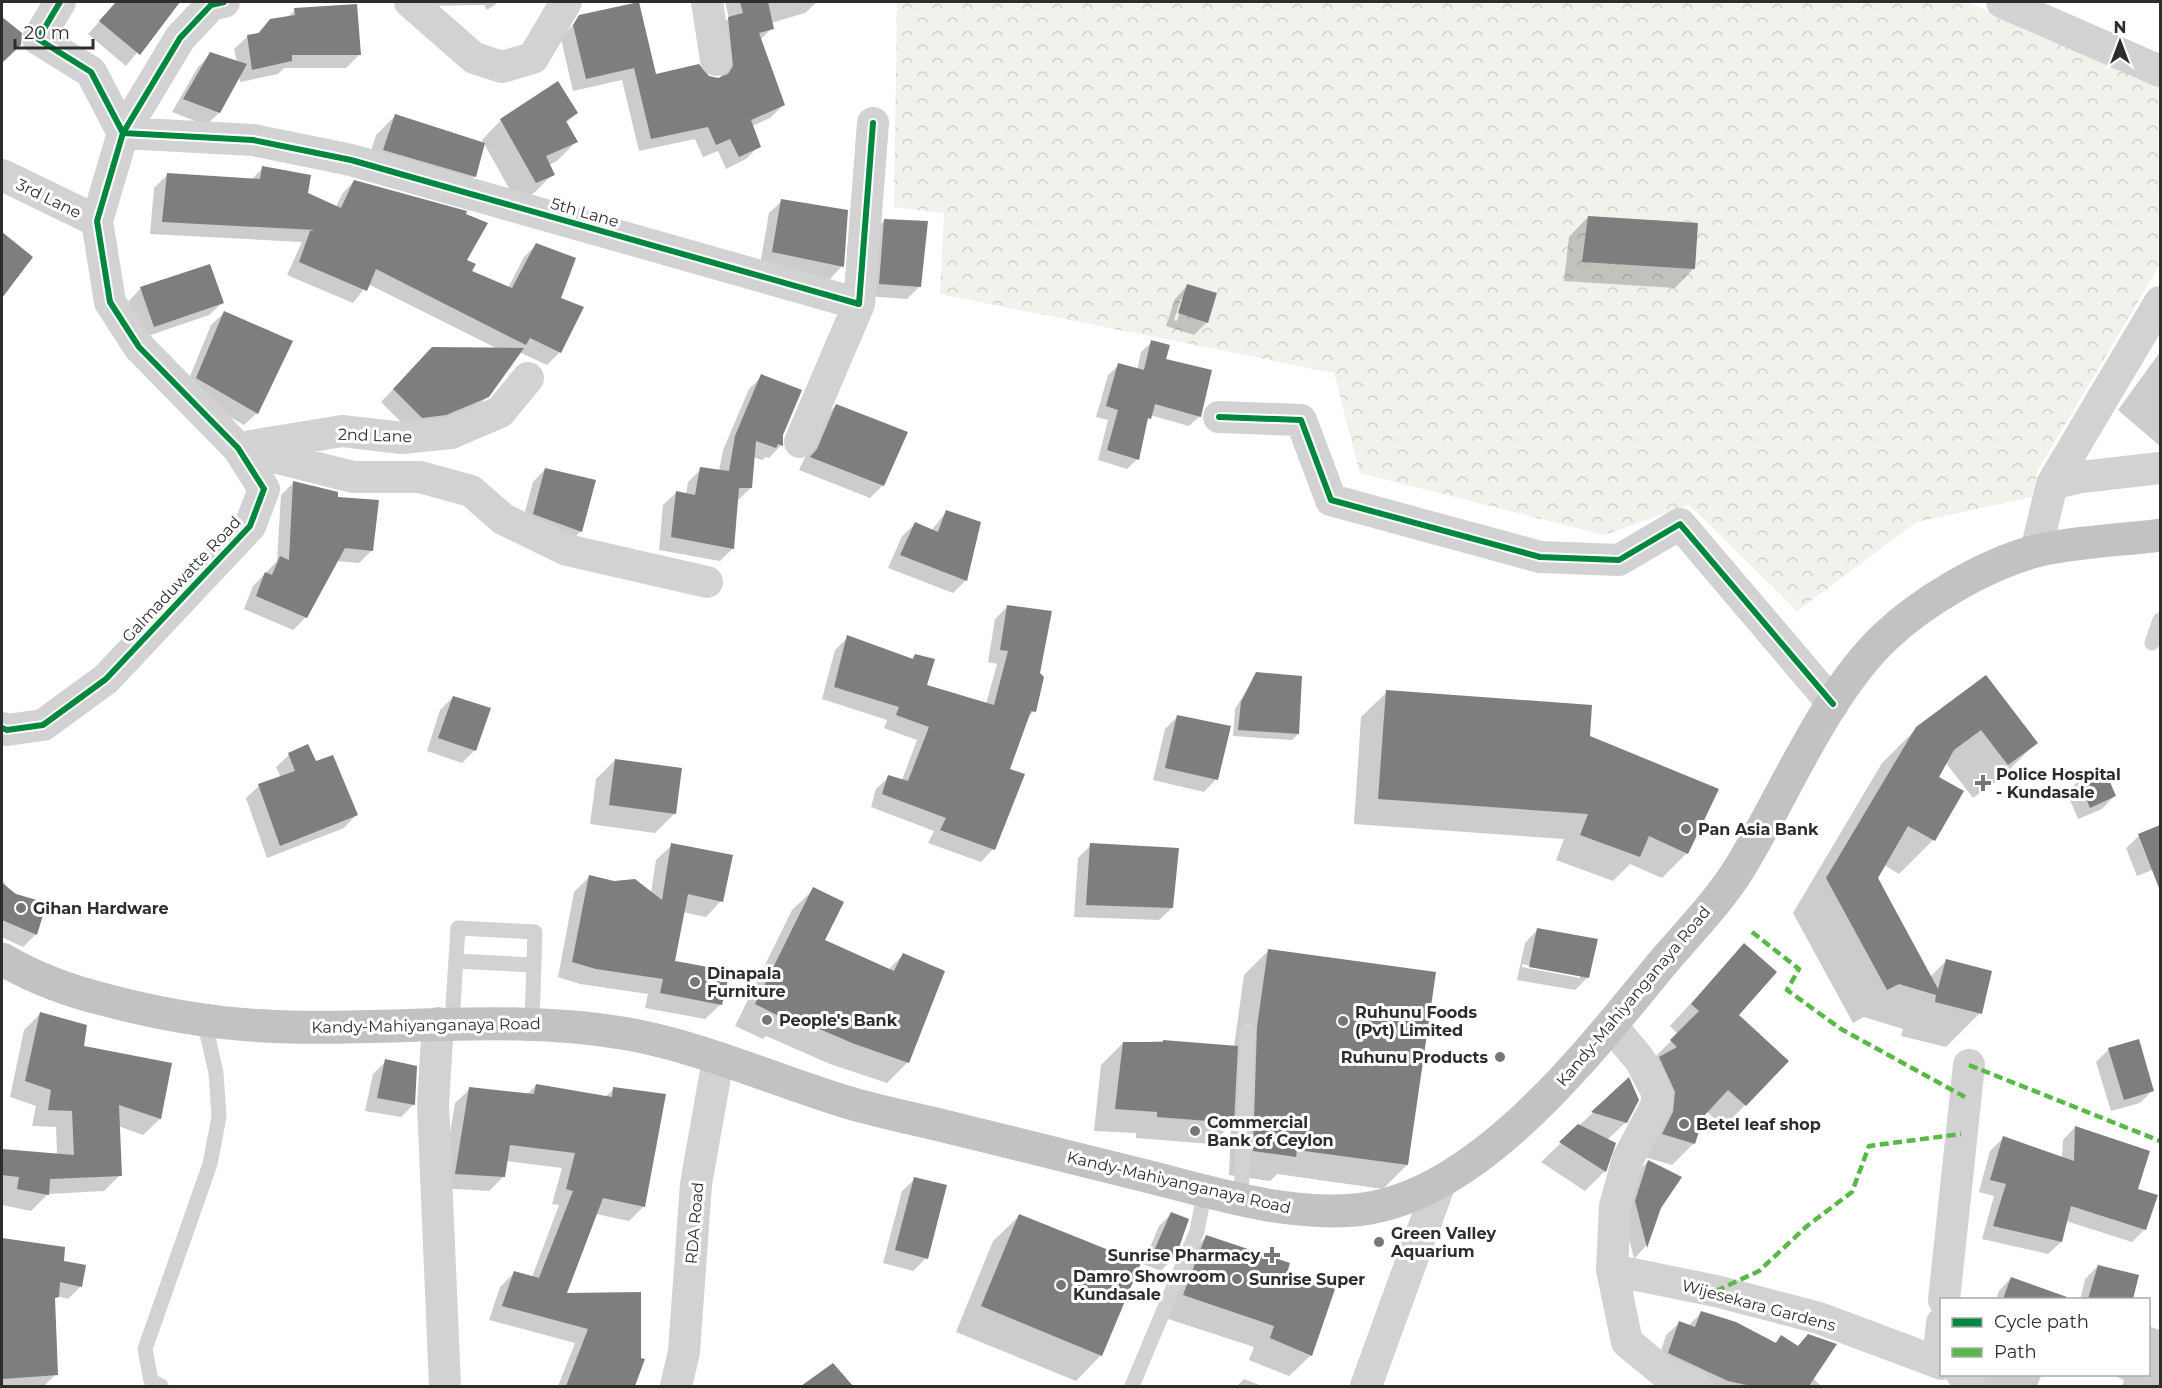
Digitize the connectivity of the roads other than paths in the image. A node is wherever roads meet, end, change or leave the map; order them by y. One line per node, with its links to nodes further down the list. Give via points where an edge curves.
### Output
1 (60, 2): 10 (street, via 38,39 91,72)
2 (224, 2): 10 (street, Galmaduwatte Road, via 211,5 180,38)
3 (410, 2): 4 (street, via 474,58 502,67 533,58)
4 (566, 2)
5 (706, 2): 7 (street)
6 (2002, 2): 8 (street)
7 (716, 60)
8 (2160, 71)
9 (873, 123): 14 (street)
10 (123, 133): 12 (street, Galmaduwatte Road); 14 (street, 5th Lane, via 253,140 351,160)
11 (2, 175): 12 (street, 3rd Lane)
12 (97, 221): 18 (street, Galmaduwatte Road, via 110,302 139,347)
13 (2160, 302): 20 (street)
14 (859, 304): 17 (street)
15 (528, 378): 18 (street, 2nd Lane, via 500,412 451,433 402,438 342,431)
16 (1219, 417): 26 (street, via 1301,420 1331,500 1540,557 1619,560 1680,524)
17 (800, 442)
18 (238, 448): 23 (street, via 353,477 420,477 471,491 503,519 567,550); 27 (street, Galmaduwatte Road, via 264,489 250,526 106,679 43,725)
19 (2160, 468): 20 (street)
20 (2052, 484): 22 (street)
21 (2160, 535): 22 (highway, Kandy-Mahiyanganaya Road)
22 (2036, 551): 26 (highway, Kandy-Mahiyanganaya Road, via 1940,595 1905,621 1857,666)
23 (707, 582)
24 (2160, 620): 25 (lane)
25 (2152, 643)
26 (1833, 704): 34 (highway, Kandy-Mahiyanganaya Road, via 1736,875)
27 (2, 728)
28 (2, 959): 31 (highway, Kandy-Mahiyanganaya Road, via 23,972 77,993 137,1009)
29 (456, 961): 30 (lane); 30 (lane, via 458,928 535,932); 32 (lane)
30 (534, 965): 33 (lane)
31 (204, 1020): 32 (highway, Kandy-Mahiyanganaya Road, via 287,1027); 44 (lane, via 216,1073 219,1117 210,1164 145,1348 151,1381)
32 (445, 1022): 33 (highway, Kandy-Mahiyanganaya Road); 45 (street, via 433,1104)
33 (532, 1022): 36 (highway, Kandy-Mahiyanganaya Road, via 654,1038)
34 (1611, 1025): 38 (highway, Kandy-Mahiyanganaya Road, via 1549,1094 1476,1161); 41 (street, via 1640,1060 1657,1092 1657,1104 1628,1159 1616,1206)
35 (1248, 1031): 40 (lane)
36 (718, 1060): 39 (highway, Kandy-Mahiyanganaya Road, via 847,1102); 46 (street, RDA Road, via 696,1184 684,1352)
37 (1969, 1065): 42 (street)
38 (1440, 1183): 40 (highway, Kandy-Mahiyanganaya Road, via 1402,1201 1364,1210 1302,1210); 48 (street)
39 (1205, 1190): 40 (highway, Kandy-Mahiyanganaya Road); 47 (lane, via 1197,1231)
40 (1241, 1198)
41 (1612, 1270): 43 (street, Wijesekara Gardens, via 1716,1291 1819,1318); 49 (street, via 1627,1342 1662,1371)
42 (1944, 1298)
43 (1940, 1365)
44 (161, 1386)
45 (445, 1386)
46 (676, 1386)
47 (1132, 1386)
48 (1366, 1386)
49 (1696, 1386)

